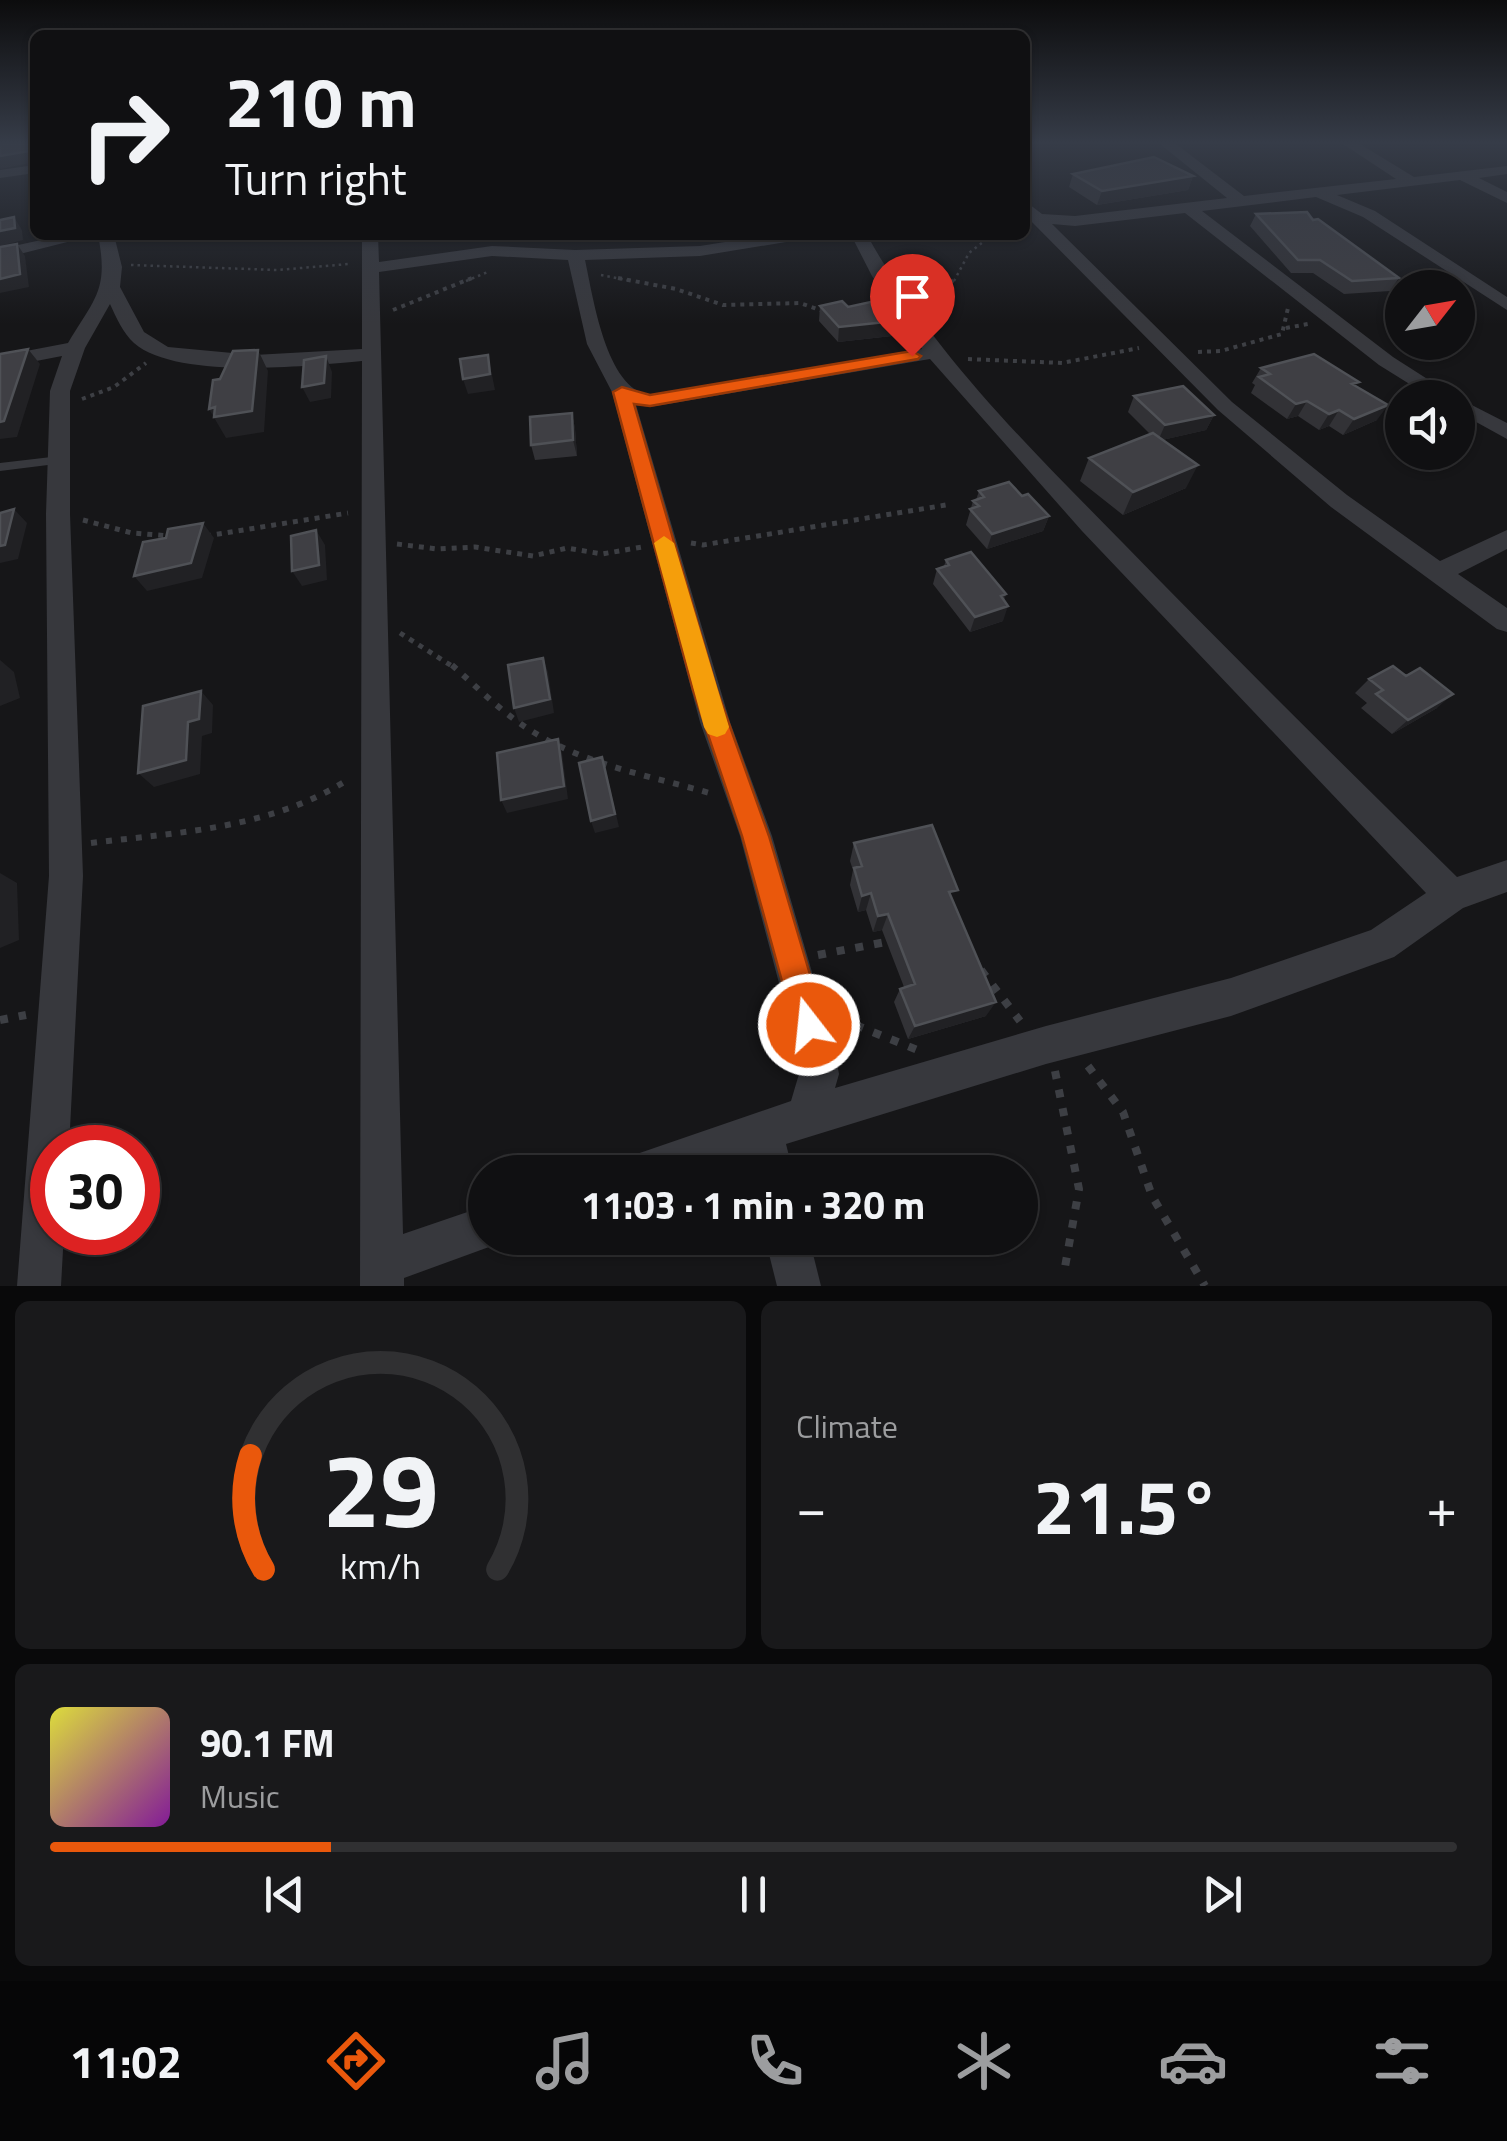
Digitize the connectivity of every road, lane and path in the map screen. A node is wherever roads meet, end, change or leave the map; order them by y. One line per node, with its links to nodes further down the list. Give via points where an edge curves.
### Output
1 (1210, 204): 3 (street)
2 (1350, 204): 16 (street)
3 (1188, 207): 4 (street, via 1075,221); 15 (street)
4 (1030, 212): 21 (street)
5 (64, 240): 10 (street)
6 (107, 240): 14 (street)
7 (767, 240): 12 (street)
8 (862, 240): 18 (street)
9 (986, 240): 18 (path, via 969,253 953,284)
10 (0, 254)
11 (372, 255): 12 (street, via 492,251); 14 (path, via 277,270 135,264); 19 (street)
12 (577, 264): 17 (path, via 723,304 800,303); 27 (street, via 599,344)
13 (499, 266): 19 (path)
14 (112, 277): 20 (street); 22 (street, via 140,339)
15 (1292, 290): 21 (path, via 1282,334 1221,351); 26 (street)
16 (1507, 305)
17 (828, 312)
18 (908, 314): 24 (street)
19 (374, 322): 23 (street)
20 (75, 348): 25 (street); 28 (street)
21 (1168, 350): 24 (path, via 1115,349 1033,365); 40 (street, via 1225,406)
22 (165, 353): 23 (street, via 252,360); 28 (path, via 114,387)
23 (374, 354): 35 (street)
24 (938, 355): 27 (street, via 650,400); 47 (street, via 1155,592)
25 (0, 362)
26 (1417, 380)
27 (622, 392): 39 (street)
28 (60, 405): 31 (street)
29 (1475, 414): 30 (street)
30 (1507, 432)
31 (60, 460): 32 (lane); 34 (street)
32 (0, 467)
33 (946, 504): 39 (path, via 776,535)
34 (58, 514): 37 (path); 45 (street)
35 (373, 524): 36 (path); 39 (path, via 437,550 614,554); 41 (street)
36 (201, 536)
37 (187, 537)
38 (1507, 538): 40 (street)
39 (664, 544): 44 (street)
40 (1438, 573): 42 (street)
41 (374, 622): 43 (street); 44 (path, via 428,645 534,732 598,762 728,799 743,809)
42 (1507, 622)
43 (377, 754): 45 (path, via 336,790 294,811); 61 (street)
44 (756, 836): 49 (street)
45 (65, 846): 62 (street)
46 (1507, 876): 47 (street)
47 (1452, 895): 52 (street, via 1380,944 1230,998)
48 (904, 938): 49 (path)
49 (791, 960): 51 (street)
50 (974, 960): 52 (path)
51 (803, 1003): 53 (path); 54 (street, via 819,1074)
52 (1050, 1045): 53 (street); 60 (path, via 1078,1174); 64 (path, via 1124,1112 1152,1196)
53 (962, 1071): 54 (street)
54 (807, 1116): 55 (street)
55 (762, 1131): 56 (street); 57 (street)
56 (692, 1155)
57 (768, 1155)
58 (468, 1236): 61 (street)
59 (792, 1255): 63 (street)
60 (1066, 1267)
61 (382, 1275)
62 (39, 1286)
63 (799, 1286)
64 (1205, 1286)

